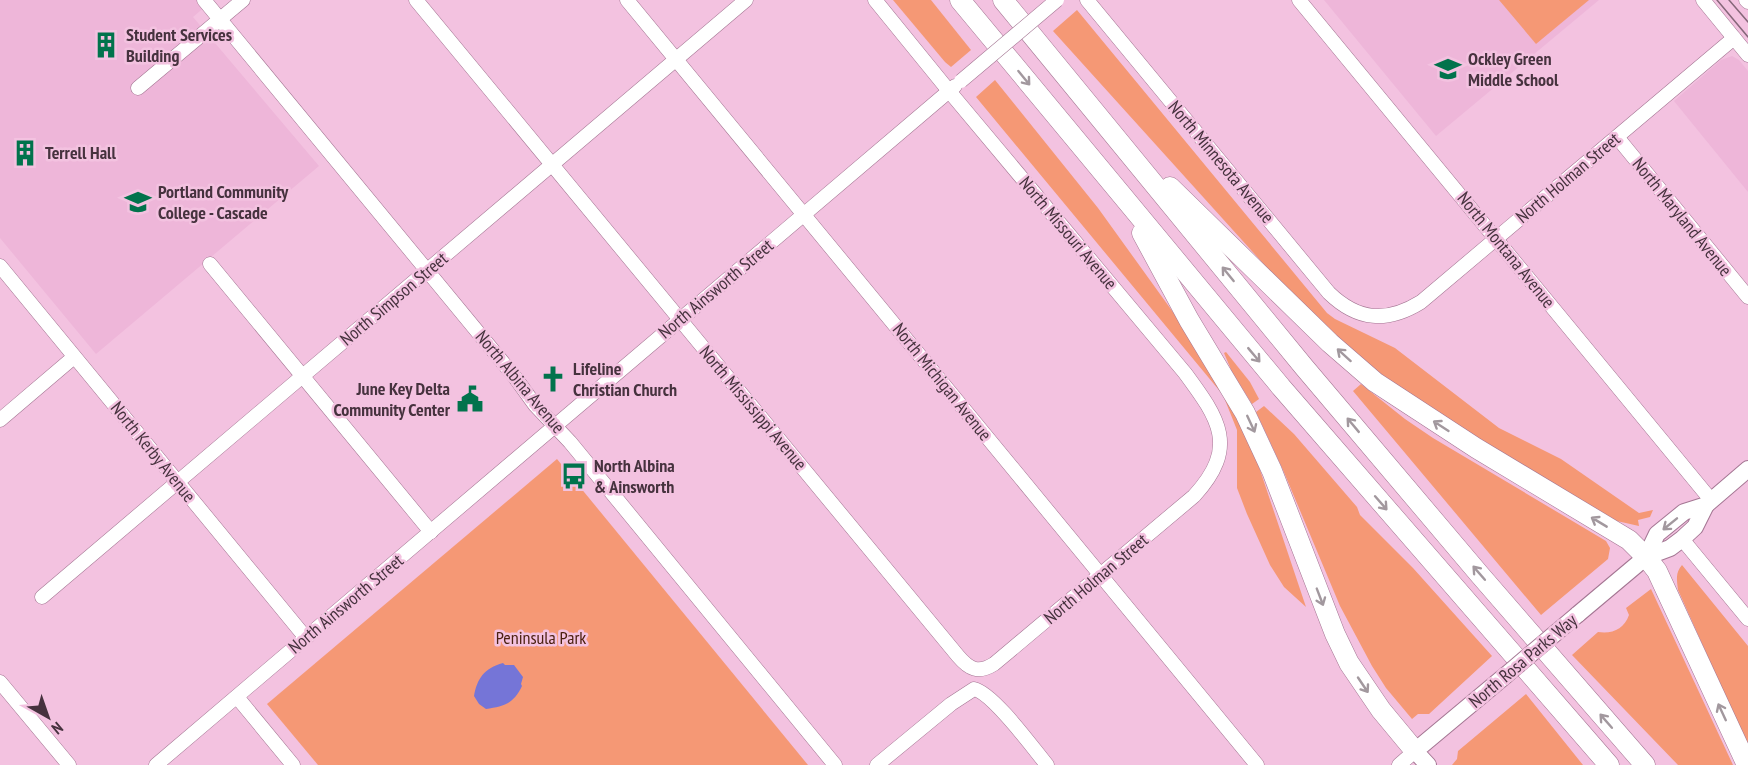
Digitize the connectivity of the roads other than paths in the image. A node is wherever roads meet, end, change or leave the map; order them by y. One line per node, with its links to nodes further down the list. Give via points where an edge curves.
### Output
1 (204, 0): 13 (street, North Albina Avenue)
2 (243, 0): 13 (street)
3 (416, 0): 21 (street, North Mississippi Avenue)
4 (627, 0): 16 (street, North Michigan Avenue)
5 (746, 0): 16 (street, North Simpson Street)
6 (875, 0): 18 (street, North Missouri Avenue)
7 (960, 0): 22 (highway, one-way to 22)
8 (1002, 0): 19 (highway)
9 (1057, 0): 18 (street, North Ainsworth Street, bridge)
10 (1087, 0): 29 (street, North Minnesota Avenue, via 1329,293)
11 (1299, 0): 24 (street, North Montana Avenue)
12 (1703, 0): 14 (street)
13 (220, 20): 17 (street); 27 (street, North Albina Avenue)
14 (1734, 38): 15 (street); 20 (street, North Holman Street)
15 (1748, 55)
16 (676, 59): 21 (street, North Simpson Street); 23 (street, North Michigan Avenue)
17 (138, 88)
18 (948, 91): 23 (street, North Ainsworth Street); 36 (street, North Missouri Avenue, via 1185,373 1213,412 1220,440 1215,468)
19 (1106, 125): 41 (highway, one-way to 19, via 1629,540 1476,448 1376,382 1330,343); 59 (highway, one-way to 19, via 1327,394)
20 (1617, 137): 24 (street, North Holman Street); 28 (street, North Maryland Avenue)
21 (552, 165): 27 (street, North Simpson Street); 30 (street, North Mississippi Avenue)
22 (1122, 197): 49 (highway, one-way to 49, via 1245,413 1349,663); 58 (highway, one-way to 58, via 1303,413)
23 (804, 214): 30 (street, North Ainsworth Street); 42 (street, North Michigan Avenue)
24 (1497, 238): 29 (street, North Holman Street, via 1408,310 1378,317); 38 (street, North Montana Avenue)
25 (210, 264): 32 (street)
26 (0, 266): 31 (street, North Kerby Avenue)
27 (428, 271): 32 (street, North Simpson Street); 34 (street, North Albina Avenue)
28 (1748, 297)
29 (1362, 315)
30 (680, 320): 34 (street, North Ainsworth Street); 46 (street, North Mississippi Avenue, via 958,656)
31 (74, 357): 33 (street); 37 (street, North Kerby Avenue)
32 (303, 377): 37 (street, North Simpson Street); 39 (street)
33 (0, 420)
34 (555, 427): 39 (street, North Ainsworth Street); 53 (street, North Albina Avenue)
35 (1748, 469): 38 (main road, North Rosa Parks Way)
36 (1208, 481): 42 (street, North Holman Street)
37 (178, 483): 43 (street, North Simpson Street); 45 (street, North Kerby Avenue)
38 (1709, 502): 40 (main road, North Rosa Parks Way, via 1695,527); 41 (main road, North Rosa Parks Way, one-way to 41, via 1684,512 1657,534)
39 (430, 532): 45 (street, North Ainsworth Street)
40 (1682, 539): 41 (main road, North Rosa Parks Way, via 1670,548); 44 (street)
41 (1646, 556): 49 (main road, North Rosa Parks Way, bridge, via 1486,693); 60 (highway, one-way to 41, via 1660,578)
42 (1100, 574): 46 (street, North Holman Street, via 994,664); 56 (street, North Michigan Avenue)
43 (42, 597)
44 (1748, 619)
45 (306, 638): 48 (street, North Ainsworth Street)
46 (979, 671)
47 (0, 682): 50 (street)
48 (237, 697): 51 (street, North Ainsworth Street); 52 (street)
49 (1421, 758): 57 (street, North Rosa Parks Way)
50 (69, 765)
51 (156, 765)
52 (293, 765)
53 (835, 765)
54 (877, 765): 55 (street, via 970,690 987,695)
55 (1047, 765)
56 (1257, 765)
57 (1399, 765)
58 (1609, 765)
59 (1645, 765)
60 (1747, 765)

